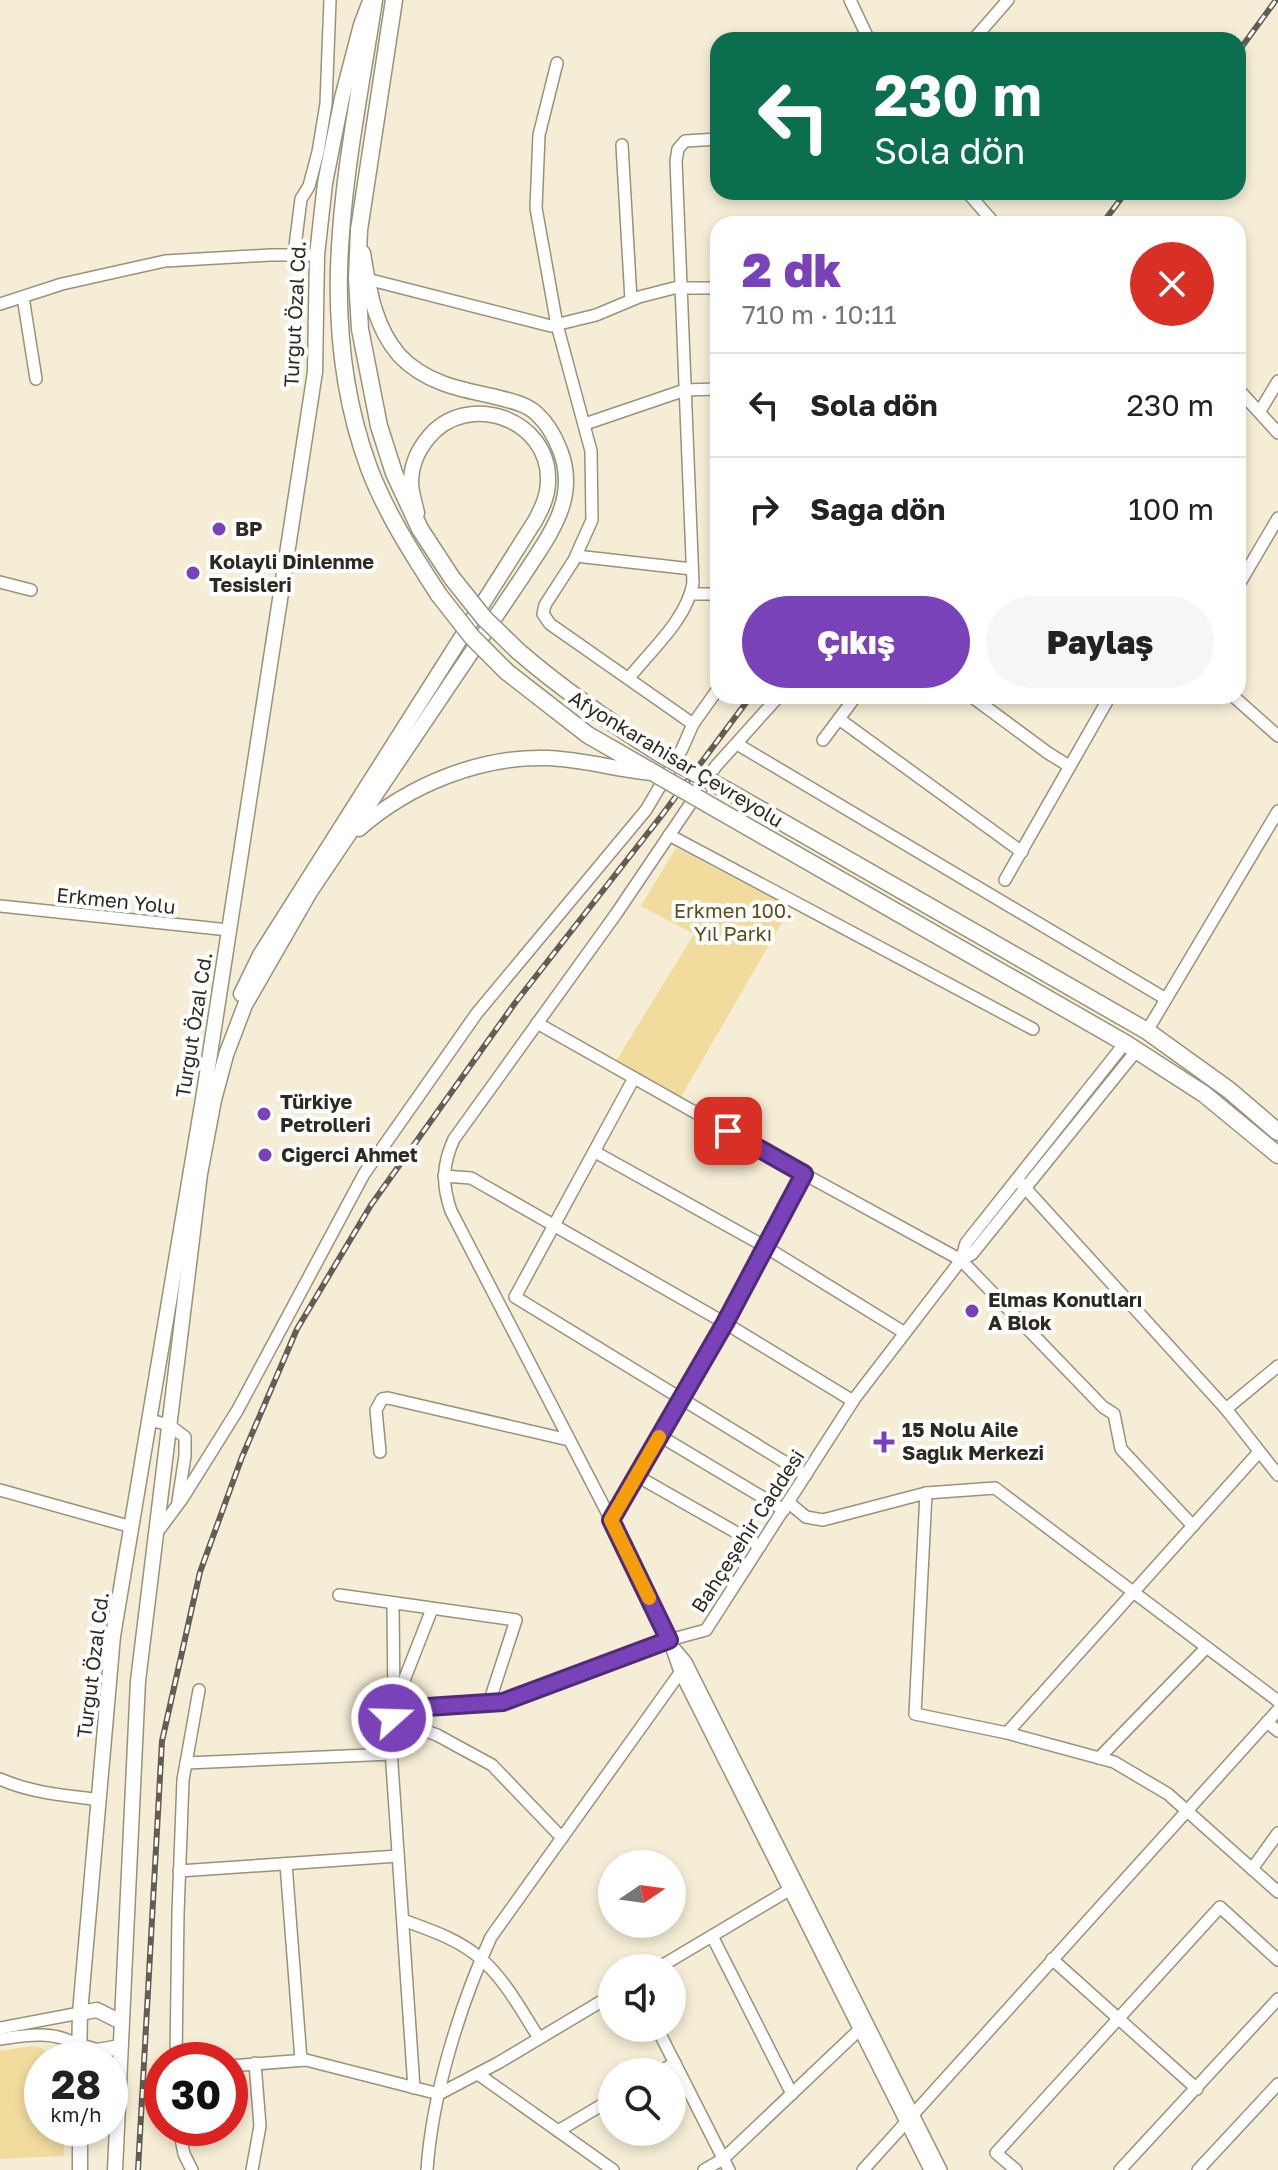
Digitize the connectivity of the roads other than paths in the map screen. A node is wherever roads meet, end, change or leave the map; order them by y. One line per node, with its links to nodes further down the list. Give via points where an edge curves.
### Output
1 (330, 0): 14 (street, via 326,104 318,152 301,199)
2 (373, 0): 15 (main road, Turgut Özal Cd., via 361,25 339,112); 53 (highway, Afyonkarahisar Çevreyolu, bridge, via 339,226 337,297 354,421 369,469 392,519 472,637 507,672 588,735)
3 (394, 0): 13 (highway, Afyonkarahisar Çevreyolu)
4 (850, 0): 6 (street)
5 (1008, 0): 7 (street)
6 (865, 32)
7 (980, 32)
8 (557, 63): 22 (street, via 539,135 536,208)
9 (710, 139): 17 (street, via 685,141 678,149)
10 (622, 145): 20 (street)
11 (974, 200): 12 (street)
12 (988, 216)
13 (359, 230): 16 (main road); 32 (highway, Afyonkarahisar Çevreyolu, via 357,290 367,377 394,473)
14 (294, 254): 15 (street); 19 (street, via 165,261)
15 (317, 255): 60 (main road, Turgut Özal Cd., via 315,372)
16 (367, 279): 22 (street); 56 (main road, via 373,308 400,355 441,384 513,401 536,412 553,434 566,482 565,503 550,533)
17 (680, 288): 18 (street); 20 (street); 26 (street)
18 (710, 288)
19 (23, 297): 21 (street); 23 (street)
20 (631, 300): 22 (street)
21 (0, 304)
22 (557, 325): 29 (street)
23 (36, 379)
24 (1278, 381): 28 (street)
25 (710, 389): 26 (street)
26 (685, 390): 29 (street); 34 (street)
27 (1246, 397): 28 (street)
28 (1260, 411): 30 (street)
29 (585, 424): 33 (street, via 592,462 592,520)
30 (1278, 433)
31 (1278, 518): 35 (street)
32 (420, 529): 64 (highway, Afyonkarahisar Çevreyolu, bridge, via 484,618 553,682 597,714); 67 (main road, via 411,482 418,451 435,429 485,413 519,424 534,438 548,478 545,501 260,955 231,1016)
33 (576, 556): 34 (street); 40 (street, via 545,605 544,618)
34 (692, 569): 38 (street)
35 (1246, 572)
36 (0, 582): 37 (street)
37 (31, 590)
38 (691, 594): 39 (street); 40 (street)
39 (710, 594)
40 (629, 678): 48 (street)
41 (710, 700): 48 (street)
42 (772, 704): 51 (street)
43 (850, 704): 47 (street)
44 (982, 704): 52 (street)
45 (1105, 704): 52 (street)
46 (1242, 704): 49 (street)
47 (839, 719): 50 (street); 57 (street)
48 (693, 724): 94 (street, via 646,810 477,1013 364,1174 237,1411)
49 (1278, 736)
50 (823, 740)
51 (737, 744): 55 (street); 61 (street)
52 (1069, 766): 57 (street)
53 (654, 773): 56 (main road, via 554,759 505,761 417,789); 65 (highway, Afyonkarahisar Çevreyolu, bridge)
54 (1278, 811): 61 (street)
55 (669, 835): 62 (street); 63 (street)
56 (346, 839): 67 (main road, via 245,1005)
57 (1022, 852): 58 (street)
58 (1005, 880)
59 (0, 906): 60 (street, Erkmen Yolu)
60 (229, 930): 67 (main road, Turgut Özal Cd.)
61 (1166, 999): 64 (street)
62 (537, 1023): 66 (street); 72 (street, via 454,1139)
63 (1033, 1029)
64 (1147, 1031): 68 (highway, Afyonkarahisar Çevreyolu)
65 (1131, 1046): 70 (highway, Afyonkarahisar Çevreyolu, via 1204,1094); 73 (street, Bahçeşehir Caddesi)
66 (634, 1078): 69 (street); 71 (street)
67 (209, 1096): 83 (main road, Turgut Özal Cd.); 84 (main road, Turgut Özal Cd.)
68 (1278, 1132)
69 (595, 1152): 74 (street); 75 (street)
70 (1278, 1155)
71 (804, 1174): 75 (street); 76 (street)
72 (444, 1176): 74 (street, via 471,1178); 86 (street, via 451,1211)
73 (1021, 1183): 76 (street, Bahçeşehir Caddesi, via 972,1254); 82 (street)
74 (554, 1226): 77 (street); 80 (street, via 515,1297)
75 (764, 1246): 77 (street); 78 (street)
76 (961, 1260): 78 (street, Bahçeşehir Caddesi); 97 (street, via 1114,1414 1121,1449)
77 (725, 1323): 80 (street); 81 (street)
78 (905, 1333): 81 (street, Bahçeşehir Caddesi)
79 (1278, 1366): 82 (street)
80 (682, 1399): 85 (street); 89 (street)
81 (853, 1401): 89 (street, Bahçeşehir Caddesi)
82 (1226, 1409): 88 (street)
83 (150, 1420): 84 (street); 98 (main road, Turgut Özal Cd.)
84 (169, 1425): 94 (street, via 185,1437); 99 (main road, Turgut Özal Cd.)
85 (660, 1436): 91 (street); 95 (street)
86 (569, 1440): 87 (street, via 388,1398 376,1410); 96 (street)
87 (380, 1452)
88 (1259, 1452): 90 (street); 97 (street)
89 (806, 1475): 95 (street, Bahçeşehir Caddesi)
90 (1278, 1475)
91 (637, 1476): 96 (street); 100 (street)
92 (1, 1492): 98 (street)
93 (926, 1493): 95 (street, via 823,1520); 101 (street, via 995,1488); 115 (street, via 915,1714)
94 (177, 1506): 99 (street)
95 (786, 1506): 100 (street, Bahçeşehir Caddesi)
96 (611, 1520): 105 (street)
97 (1193, 1526): 101 (street)
98 (132, 1527): 120 (main road, Turgut Özal Cd., via 113,1636)
99 (156, 1535): 140 (main road, Turgut Özal Cd., via 138,1681)
100 (760, 1546): 105 (street, Bahçeşehir Caddesi, via 706,1630)
101 (1133, 1593): 106 (street); 115 (street)
102 (339, 1595): 103 (street)
103 (393, 1604): 104 (street); 112 (street)
104 (432, 1609): 110 (street, via 516,1620); 112 (street)
105 (669, 1640): 107 (street); 110 (street, Bahçeşehir Caddesi)
106 (1206, 1648): 109 (street); 117 (street)
107 (683, 1667): 123 (street); 128 (street); 160 (street)
108 (199, 1690): 118 (street)
109 (1278, 1701)
110 (489, 1703): 112 (street, Bahçeşehir Caddesi)
111 (1278, 1710): 113 (street)
112 (393, 1712): 116 (street); 123 (street, via 492,1765)
113 (1267, 1722): 114 (street); 121 (street)
114 (1278, 1731)
115 (1007, 1733): 117 (street)
116 (392, 1754): 118 (street); 124 (street)
117 (1099, 1758): 121 (street, via 1168,1794)
118 (186, 1763): 127 (street)
119 (0, 1779): 120 (street, via 42,1792)
120 (99, 1800): 138 (main road, Turgut Özal Cd.)
121 (1188, 1811): 126 (street); 134 (street)
122 (1278, 1833): 126 (street)
123 (562, 1838): 133 (street)
124 (398, 1856): 125 (street); 130 (street)
125 (286, 1864): 127 (street); 149 (street)
126 (1252, 1869): 129 (street)
127 (179, 1871): 148 (street)
128 (789, 1890): 131 (street); 142 (street)
129 (1278, 1892)
130 (403, 1920): 133 (street, via 446,1936); 155 (street)
131 (712, 1936): 132 (street); 158 (street)
132 (682, 1954)
133 (481, 1958): 143 (street); 157 (street)
134 (1052, 1959): 139 (street); 160 (street)
135 (1278, 1960): 139 (street, via 1220,1907)
136 (1278, 1999): 156 (street)
137 (598, 2003): 143 (street)
138 (80, 2013): 140 (main road, via 97,2010); 141 (street); 146 (main road, Turgut Özal Cd.)
139 (1116, 2018): 156 (street); 177 (street, via 996,2153)
140 (121, 2022): 147 (main road, Turgut Özal Cd.)
141 (0, 2028)
142 (859, 2030): 158 (street); 160 (street)
143 (539, 2038): 152 (street)
144 (0, 2039): 145 (street, via 40,2034)
145 (71, 2042)
146 (79, 2042)
147 (120, 2042)
148 (176, 2042)
149 (301, 2060): 150 (street); 155 (street)
150 (255, 2063): 151 (street); 170 (street, via 260,2126)
151 (248, 2064)
152 (478, 2074): 157 (street); 161 (street)
153 (1278, 2084): 166 (street)
154 (686, 2085): 165 (street)
155 (414, 2088): 157 (street)
156 (1197, 2089): 178 (street)
157 (439, 2094): 171 (street)
158 (792, 2094): 165 (street)
159 (598, 2107): 161 (street)
160 (910, 2119): 174 (street); 175 (street); 176 (street)
161 (558, 2131): 172 (street)
162 (80, 2146): 167 (main road)
163 (116, 2146): 168 (main road, Turgut Özal Cd.)
164 (182, 2146): 169 (street)
165 (726, 2164): 173 (street)
166 (1205, 2168)
167 (80, 2170)
168 (115, 2170)
169 (192, 2170)
170 (252, 2170)
171 (427, 2170)
172 (613, 2170)
173 (704, 2170)
174 (863, 2170)
175 (930, 2170)
176 (941, 2170)
177 (1016, 2170)
178 (1120, 2170)

